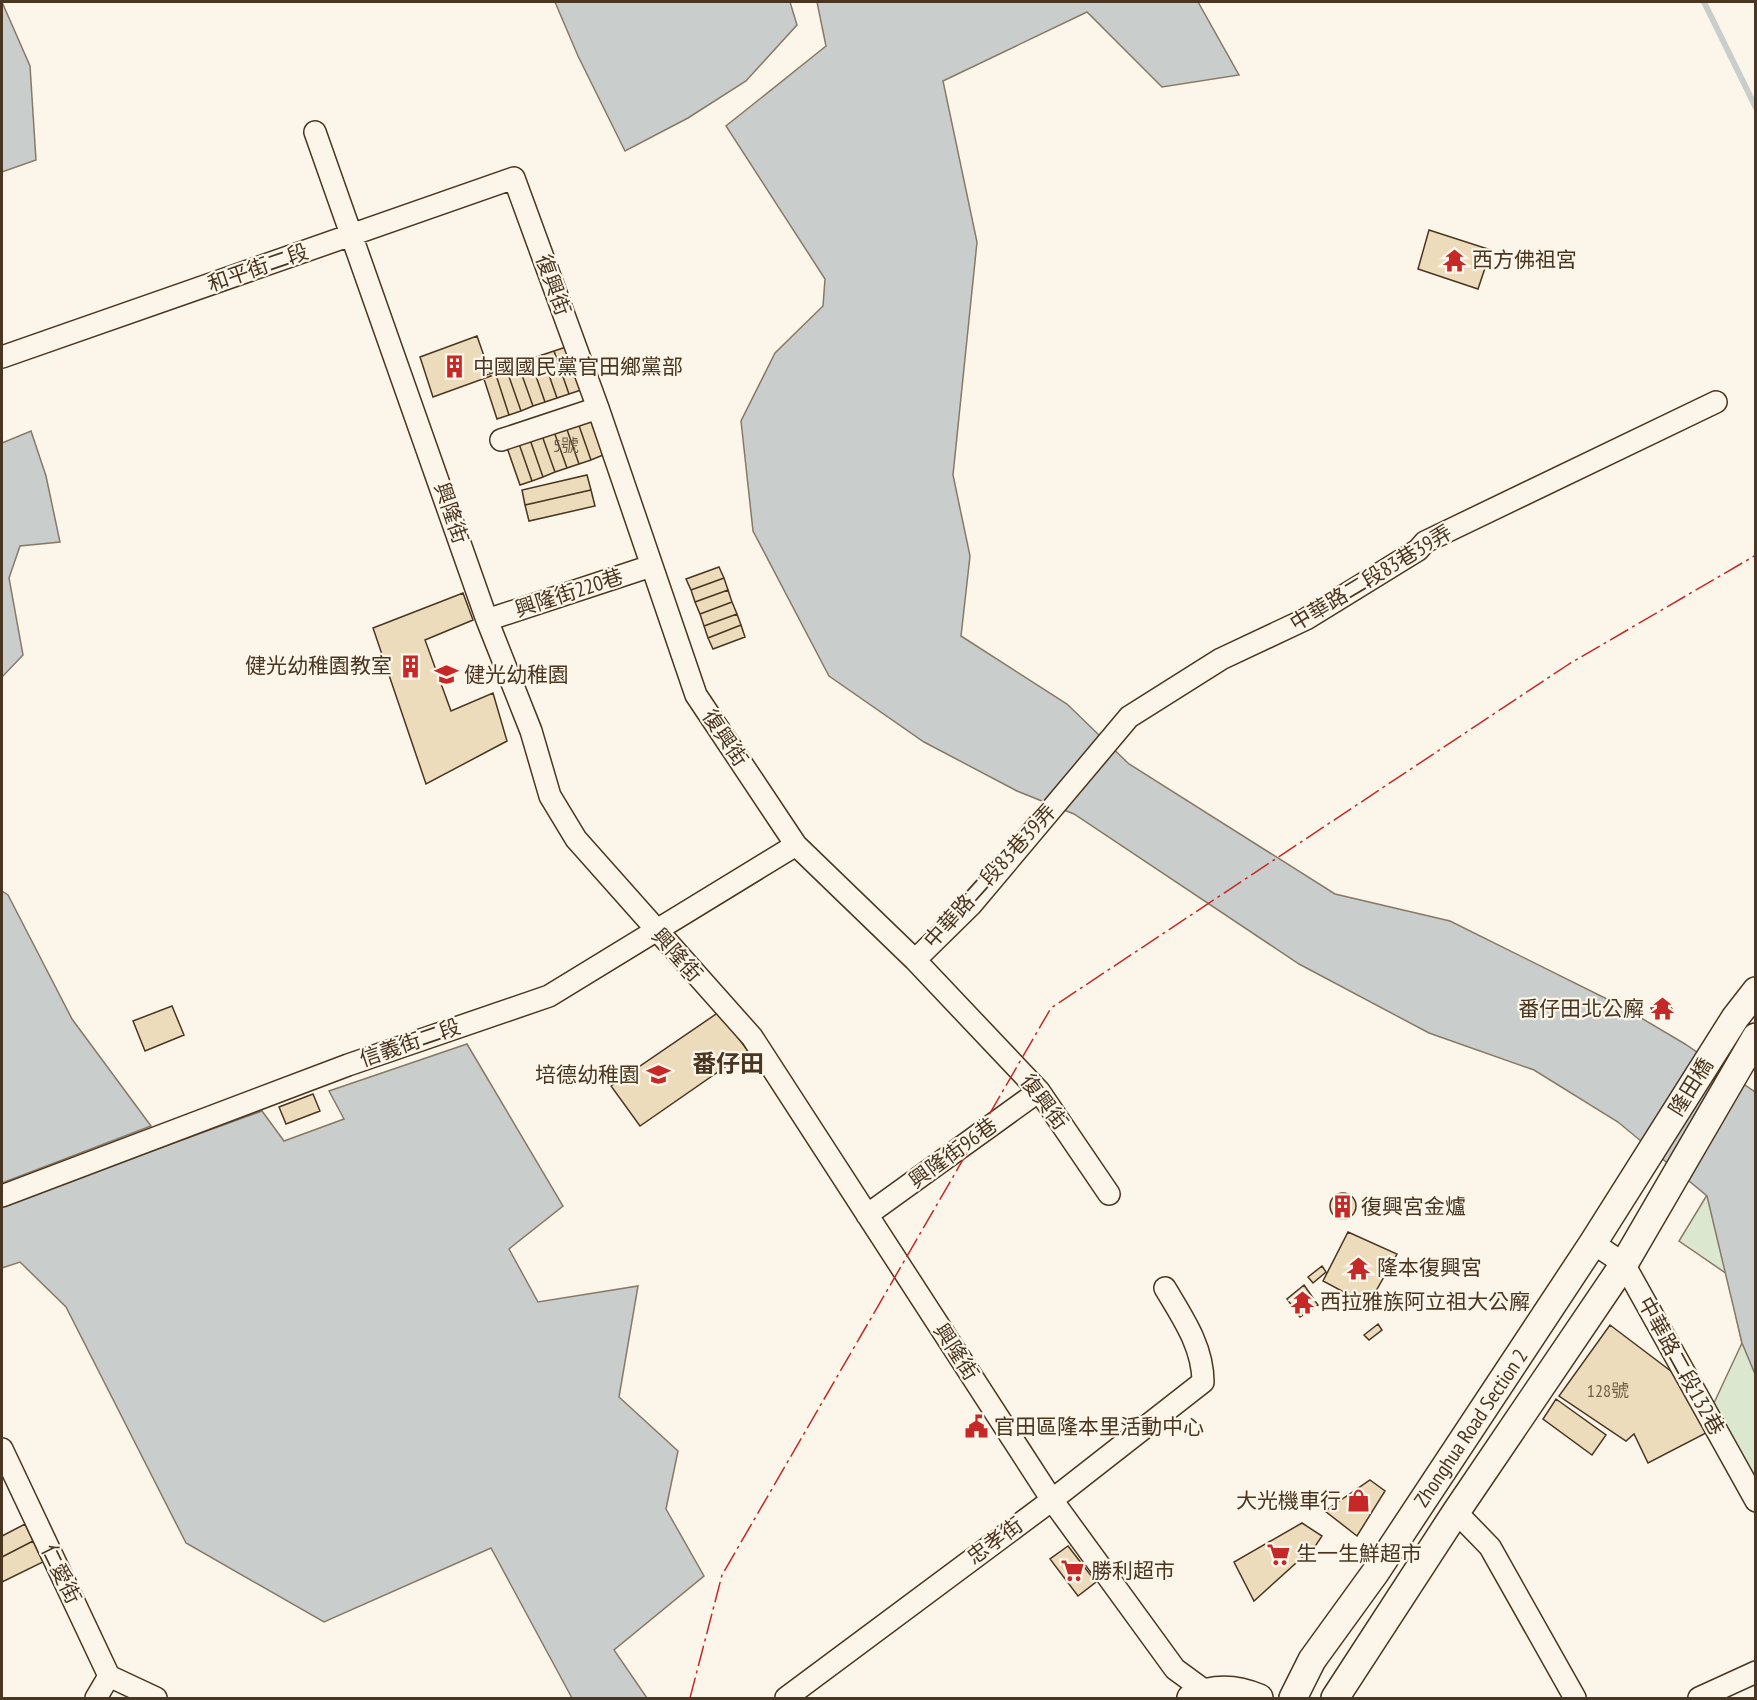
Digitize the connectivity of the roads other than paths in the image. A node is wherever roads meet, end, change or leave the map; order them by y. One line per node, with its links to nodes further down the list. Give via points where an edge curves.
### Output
1 (315, 132): 3 (street, 興隆街)
2 (514, 178): 3 (street, 和平街二段); 6 (street, 復興街)
3 (353, 236): 4 (street, 和平街二段); 9 (street, 興隆街)
4 (2, 357)
5 (1716, 402): 12 (street, 中華路二段83巷39弄, via 1425,542 1306,619 1221,659 1129,717 971,905)
6 (598, 408): 7 (street); 8 (street, 復興街)
7 (501, 441)
8 (651, 566): 9 (street, 興隆街220巷); 10 (street, 復興街, via 696,695)
9 (487, 620): 11 (street, 興隆街, via 531,731 550,796 576,839)
10 (796, 845): 11 (street, 信義街二段); 12 (street, 復興街)
11 (656, 932): 19 (street, 信義街二段, via 549,996 348,1065); 20 (street, 興隆街, via 752,1037)
12 (915, 960): 15 (street, 復興街)
13 (1755, 991): 16 (main road, 隆田橋)
14 (1752, 1042): 17 (main road, 隆田橋)
15 (1039, 1091): 18 (street, 復興街); 20 (street, 興隆街96巷)
16 (1648, 1156): 21 (main road, Zhonghua Road Section 2)
17 (1676, 1174): 22 (main road, Zhonghua Road Section 2)
18 (1109, 1194)
19 (2, 1196)
20 (867, 1215): 25 (street, 興隆街)
21 (1593, 1243): 22 (street, 中華路二段132巷); 35 (main road, Zhonghua Road Section 2, via 1375,1573 1312,1660)
22 (1624, 1264): 26 (street, 中華路二段132巷); 27 (main road, Zhonghua Road Section 2)
23 (1165, 1288): 25 (street, 忠孝街, via 1203,1361 1203,1382)
24 (2, 1449): 29 (street, 仁愛街)
25 (1052, 1500): 30 (street, 興隆街); 33 (street, 忠孝街)
26 (1755, 1501)
27 (1456, 1512): 36 (main road, Zhonghua Road Section 2); 37 (street, via 1490,1547)
28 (1755, 1672): 38 (street)
29 (109, 1676): 31 (street); 32 (street)
30 (1198, 1695): 34 (main road, via 1221,1689)
31 (96, 1698)
32 (156, 1698)
33 (786, 1698)
34 (1259, 1698)
35 (1293, 1698)
36 (1335, 1698)
37 (1575, 1698)
38 (1699, 1698)

